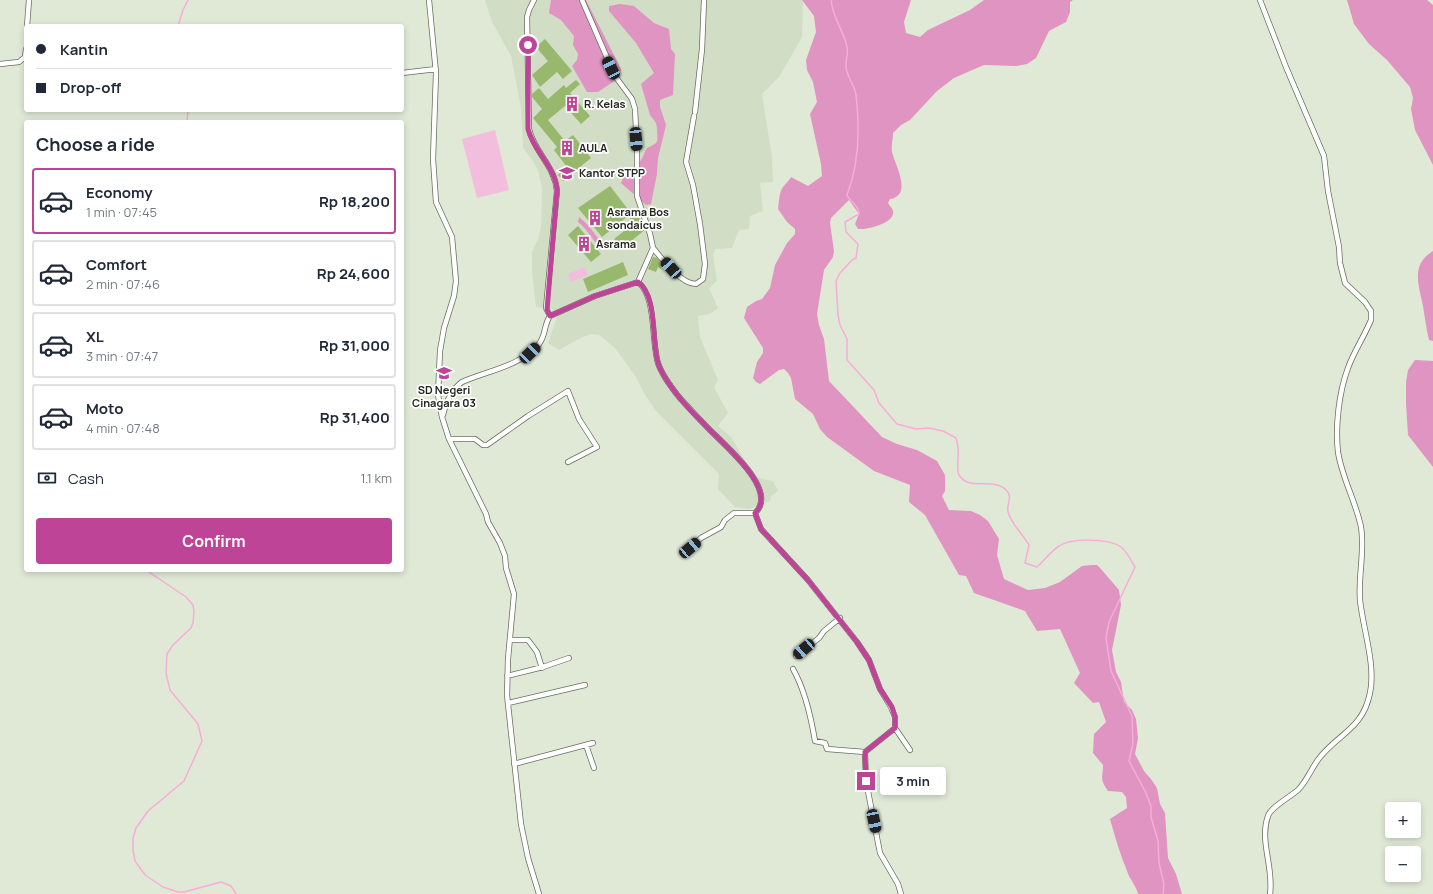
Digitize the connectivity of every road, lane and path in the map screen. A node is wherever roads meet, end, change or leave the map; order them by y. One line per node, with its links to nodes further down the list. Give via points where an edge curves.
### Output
1 (29, 0): 7 (street)
2 (428, 0): 10 (street)
3 (534, 0): 14 (street, via 527,17 528,129 530,137 552,170 557,190 546,308)
4 (582, 0): 12 (street, via 615,76 632,99 637,149 637,196)
5 (704, 0): 12 (street, via 695,114 686,162 693,185 704,251 703,279 696,284 687,282)
6 (1260, 0): 38 (street, via 1324,156 1340,263 1346,283 1365,302 1371,320 1348,368 1337,426 1338,453 1354,498 1361,528 1360,600 1373,676 1370,695 1359,720 1350,731 1321,756 1298,790 1285,798 1268,815 1264,834 1271,871)
7 (28, 24)
8 (24, 58): 9 (street, via 19,62)
9 (0, 64)
10 (436, 69): 11 (street); 15 (street, via 433,158 436,202 452,237 456,281 440,350 438,386)
11 (404, 74)
12 (653, 248): 13 (street)
13 (638, 282): 14 (street, via 595,296); 18 (street, via 649,300 656,356 664,376 678,396 735,453 752,477 762,497 759,509)
14 (550, 316): 15 (street, via 543,338 533,350 457,386)
15 (442, 417): 16 (street)
16 (449, 439): 17 (street, via 475,439 487,445 568,391 579,419 597,447); 21 (street, via 504,556 514,594)
17 (568, 462)
18 (755, 513): 19 (street, via 734,513 721,527 701,538); 20 (street, via 761,529)
19 (690, 548)
20 (840, 618): 22 (street); 29 (street, via 869,660 880,689 892,707)
21 (510, 640): 24 (street, via 528,640 537,652); 26 (street)
22 (796, 656)
23 (569, 658): 24 (street)
24 (542, 668): 26 (street)
25 (793, 669): 33 (street, via 800,680 809,709 815,741 824,743 827,749)
26 (507, 676): 28 (street)
27 (585, 685): 28 (street)
28 (508, 703): 34 (street)
29 (895, 728): 32 (street); 33 (street)
30 (593, 743): 31 (street)
31 (586, 745): 34 (street); 35 (street)
32 (910, 750)
33 (865, 752): 37 (street, via 866,781 880,853)
34 (514, 764): 36 (street, via 524,839)
35 (594, 768)
36 (539, 894)
37 (901, 894)
38 (1270, 894)

